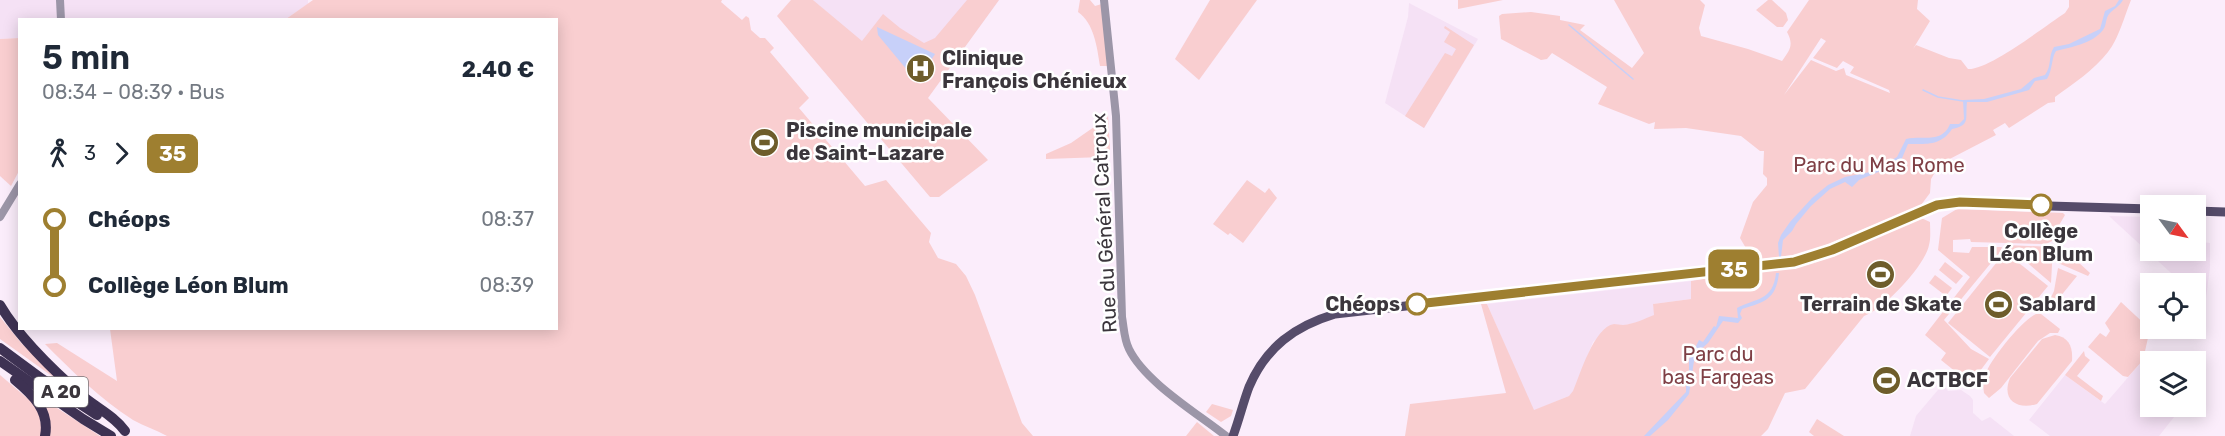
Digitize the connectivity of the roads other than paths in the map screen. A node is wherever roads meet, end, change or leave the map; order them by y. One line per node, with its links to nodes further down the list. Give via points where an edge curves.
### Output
1 (60, 0): 3 (street)
2 (1104, 0): 17 (street, Rue du Général Catroux, via 1116,116 1125,338 1146,372)
3 (61, 18)
4 (18, 187): 8 (street)
5 (2140, 209): 18 (main road, via 1949,203 1813,258 1786,263 1322,318 1293,331 1262,364 1248,390)
6 (2206, 211): 7 (main road)
7 (2225, 212)
8 (0, 217)
9 (0, 305): 10 (highway)
10 (18, 328)
11 (20, 330): 14 (highway, via 88,401)
12 (0, 348): 14 (highway, A 20, via 70,398)
13 (0, 363): 15 (highway, via 42,408); 16 (highway, A 20)
14 (129, 433)
15 (45, 436)
16 (111, 436)
17 (1226, 436)
18 (1233, 436)

